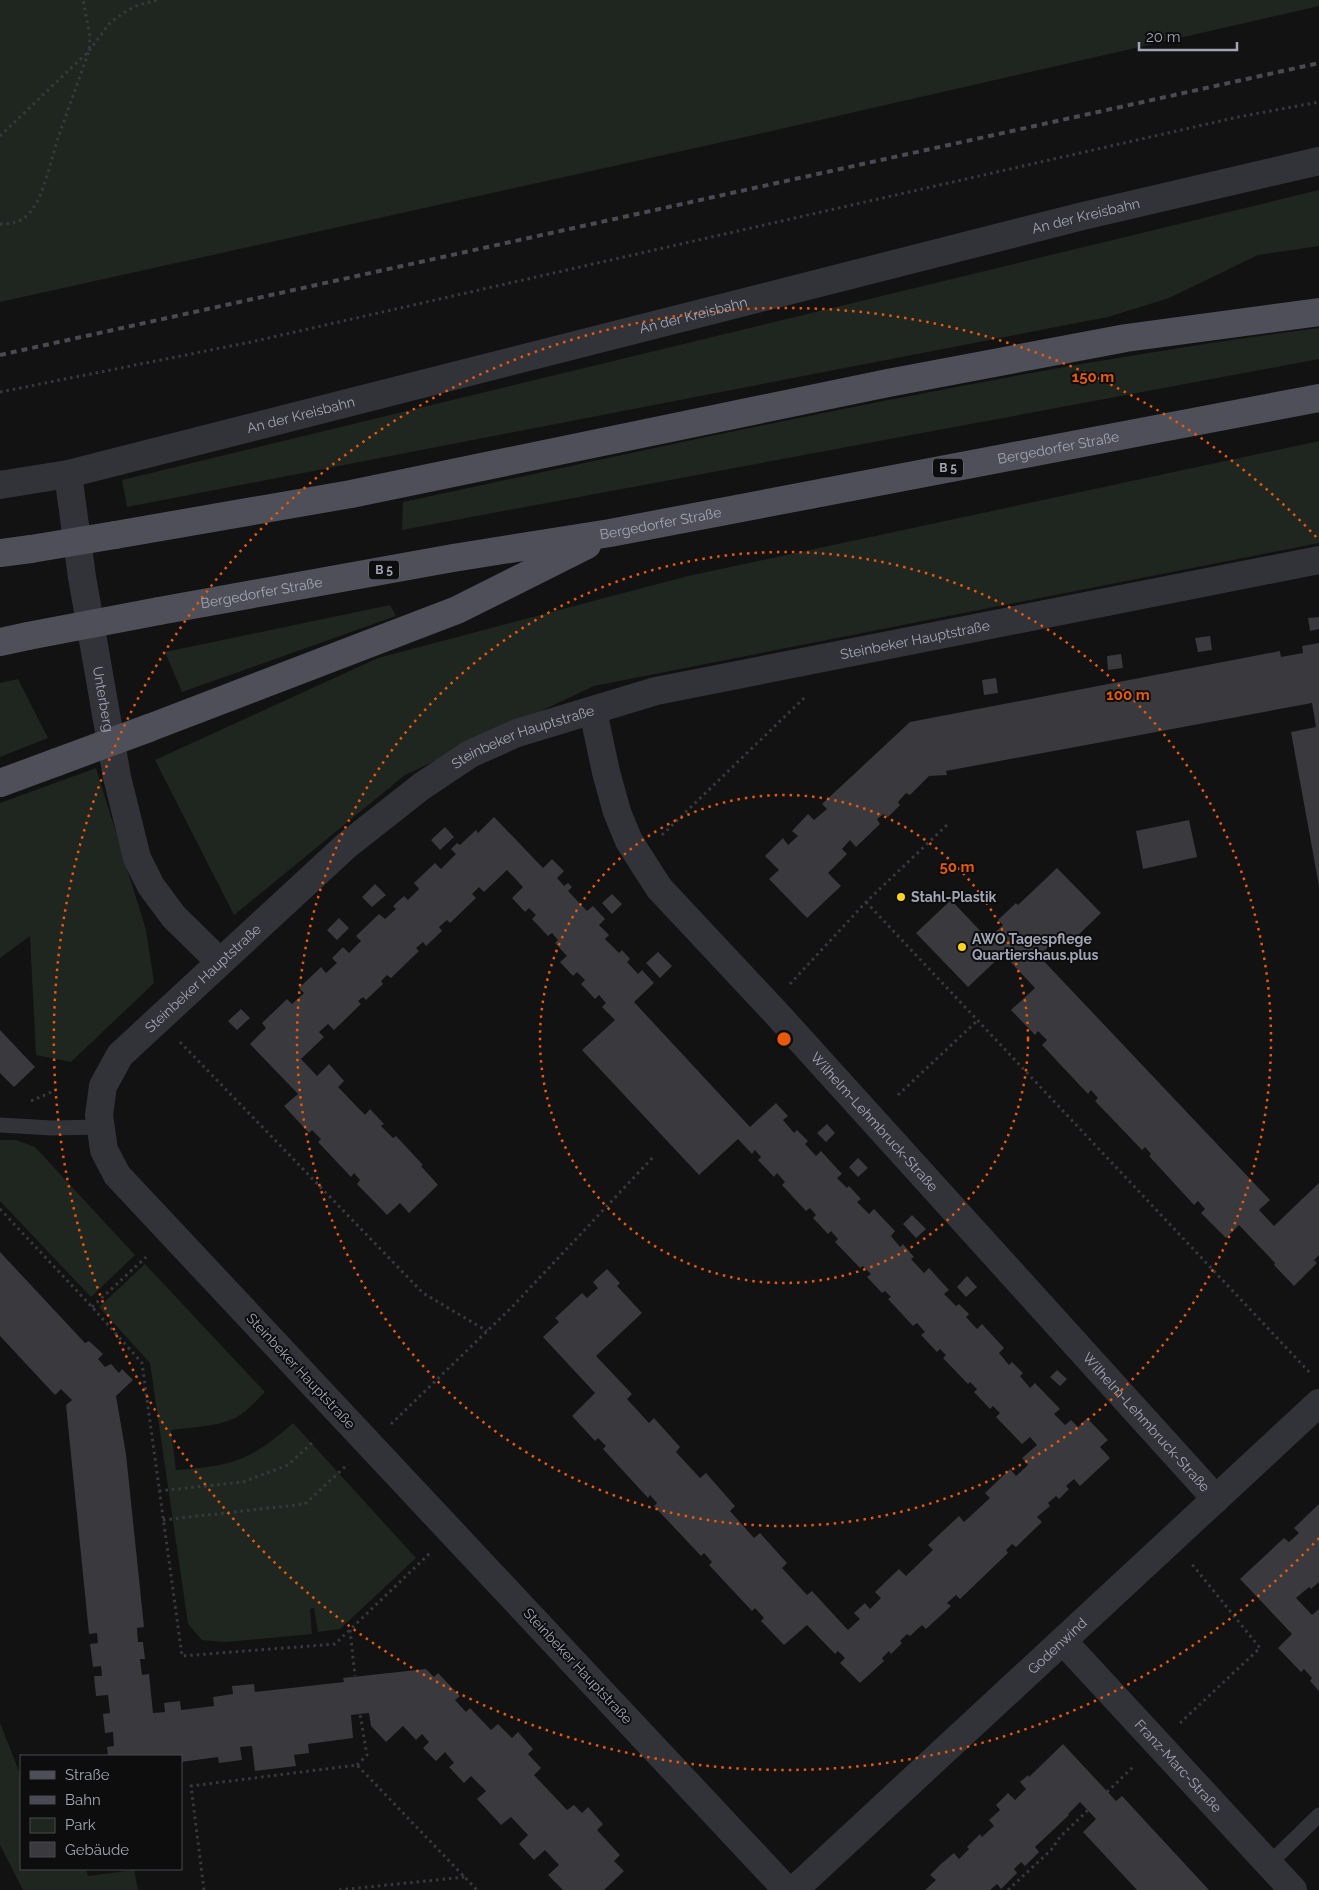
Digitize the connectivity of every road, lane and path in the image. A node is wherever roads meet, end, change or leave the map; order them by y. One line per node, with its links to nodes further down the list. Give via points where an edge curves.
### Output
1 (83, 0): 3 (path, via 90,36)
2 (158, 0): 3 (path, via 123,13 109,24)
3 (89, 51): 5 (path); 7 (path, via 37,202 26,216 12,224)
4 (1319, 102): 9 (path, via 1238,116 252,342)
5 (0, 136)
6 (1319, 161): 11 (street, An der Kreisbahn, via 1074,218)
7 (0, 224)
8 (1319, 312): 14 (main road, bridge, via 1097,344 888,383 351,494)
9 (0, 392)
10 (1319, 398): 13 (main road, Bergedorfer Straße / B 5)
11 (68, 474): 12 (street); 23 (street, Unterberg, via 82,577 116,768 136,858 151,886 174,917)
12 (0, 484)
13 (610, 533): 16 (main road, Bergedorfer Straße / B 5, bridge, via 453,558); 19 (main road, bridge, via 457,610)
14 (0, 553)
15 (1319, 560): 18 (street, Steinbeker Hauptstraße, via 656,691)
16 (0, 642)
17 (804, 698): 21 (path)
18 (593, 711): 23 (street, Steinbeker Hauptstraße, via 517,733 470,754 422,786 347,845); 24 (street, Wilhelm-Lehmbruck-Straße, via 617,812 644,867 659,888)
19 (0, 784)
20 (949, 823): 22 (path)
21 (659, 837)
22 (866, 902): 24 (path, via 791,982); 26 (path)
23 (220, 962): 25 (street, Steinbeker Hauptstraße)
24 (776, 1013): 40 (street, Wilhelm-Lehmbruck-Straße)
25 (158, 1019): 29 (street, Steinbeker Hauptstraße, via 120,1055 103,1086 98,1115); 34 (path, via 423,1293)
26 (978, 1020): 27 (path); 35 (path)
27 (898, 1095)
28 (0, 1125): 29 (lane)
29 (100, 1127): 38 (street, Steinbeker Hauptstraße, via 104,1150 117,1175)
30 (655, 1155): 34 (path)
31 (0, 1208): 33 (path)
32 (146, 1257): 33 (path)
33 (92, 1307): 39 (path, via 142,1363)
34 (487, 1331): 38 (path)
35 (1313, 1376)
36 (1319, 1403): 40 (street, Godenwind)
37 (315, 1440): 39 (path, via 288,1465 243,1482)
38 (369, 1444): 41 (path, via 305,1504); 42 (street, Steinbeker Hauptstraße)
39 (159, 1491): 41 (path)
40 (1216, 1499): 43 (street, Godenwind)
41 (162, 1520): 44 (path, via 182,1656 335,1644)
42 (452, 1532): 44 (path); 58 (street, Steinbeker Hauptstraße)
43 (1172, 1540): 45 (street, Godenwind); 48 (path, via 1260,1648)
44 (350, 1629): 46 (path)
45 (1063, 1641): 48 (street, Franz-Marc-Straße); 59 (street, Godenwind)
46 (356, 1676)
47 (360, 1714): 49 (path, via 367,1755)
48 (1158, 1744): 50 (path); 53 (street, Franz-Marc-Straße)
49 (357, 1765): 54 (path); 55 (path, via 191,1786)
50 (1108, 1792)
51 (1088, 1810): 60 (path)
52 (1319, 1815): 53 (lane)
53 (1269, 1864): 61 (street, Franz-Marc-Straße)
54 (465, 1877): 56 (path); 57 (path)
55 (204, 1890)
56 (339, 1890)
57 (477, 1890)
58 (788, 1890)
59 (794, 1890)
60 (1008, 1890)
61 (1293, 1890)

